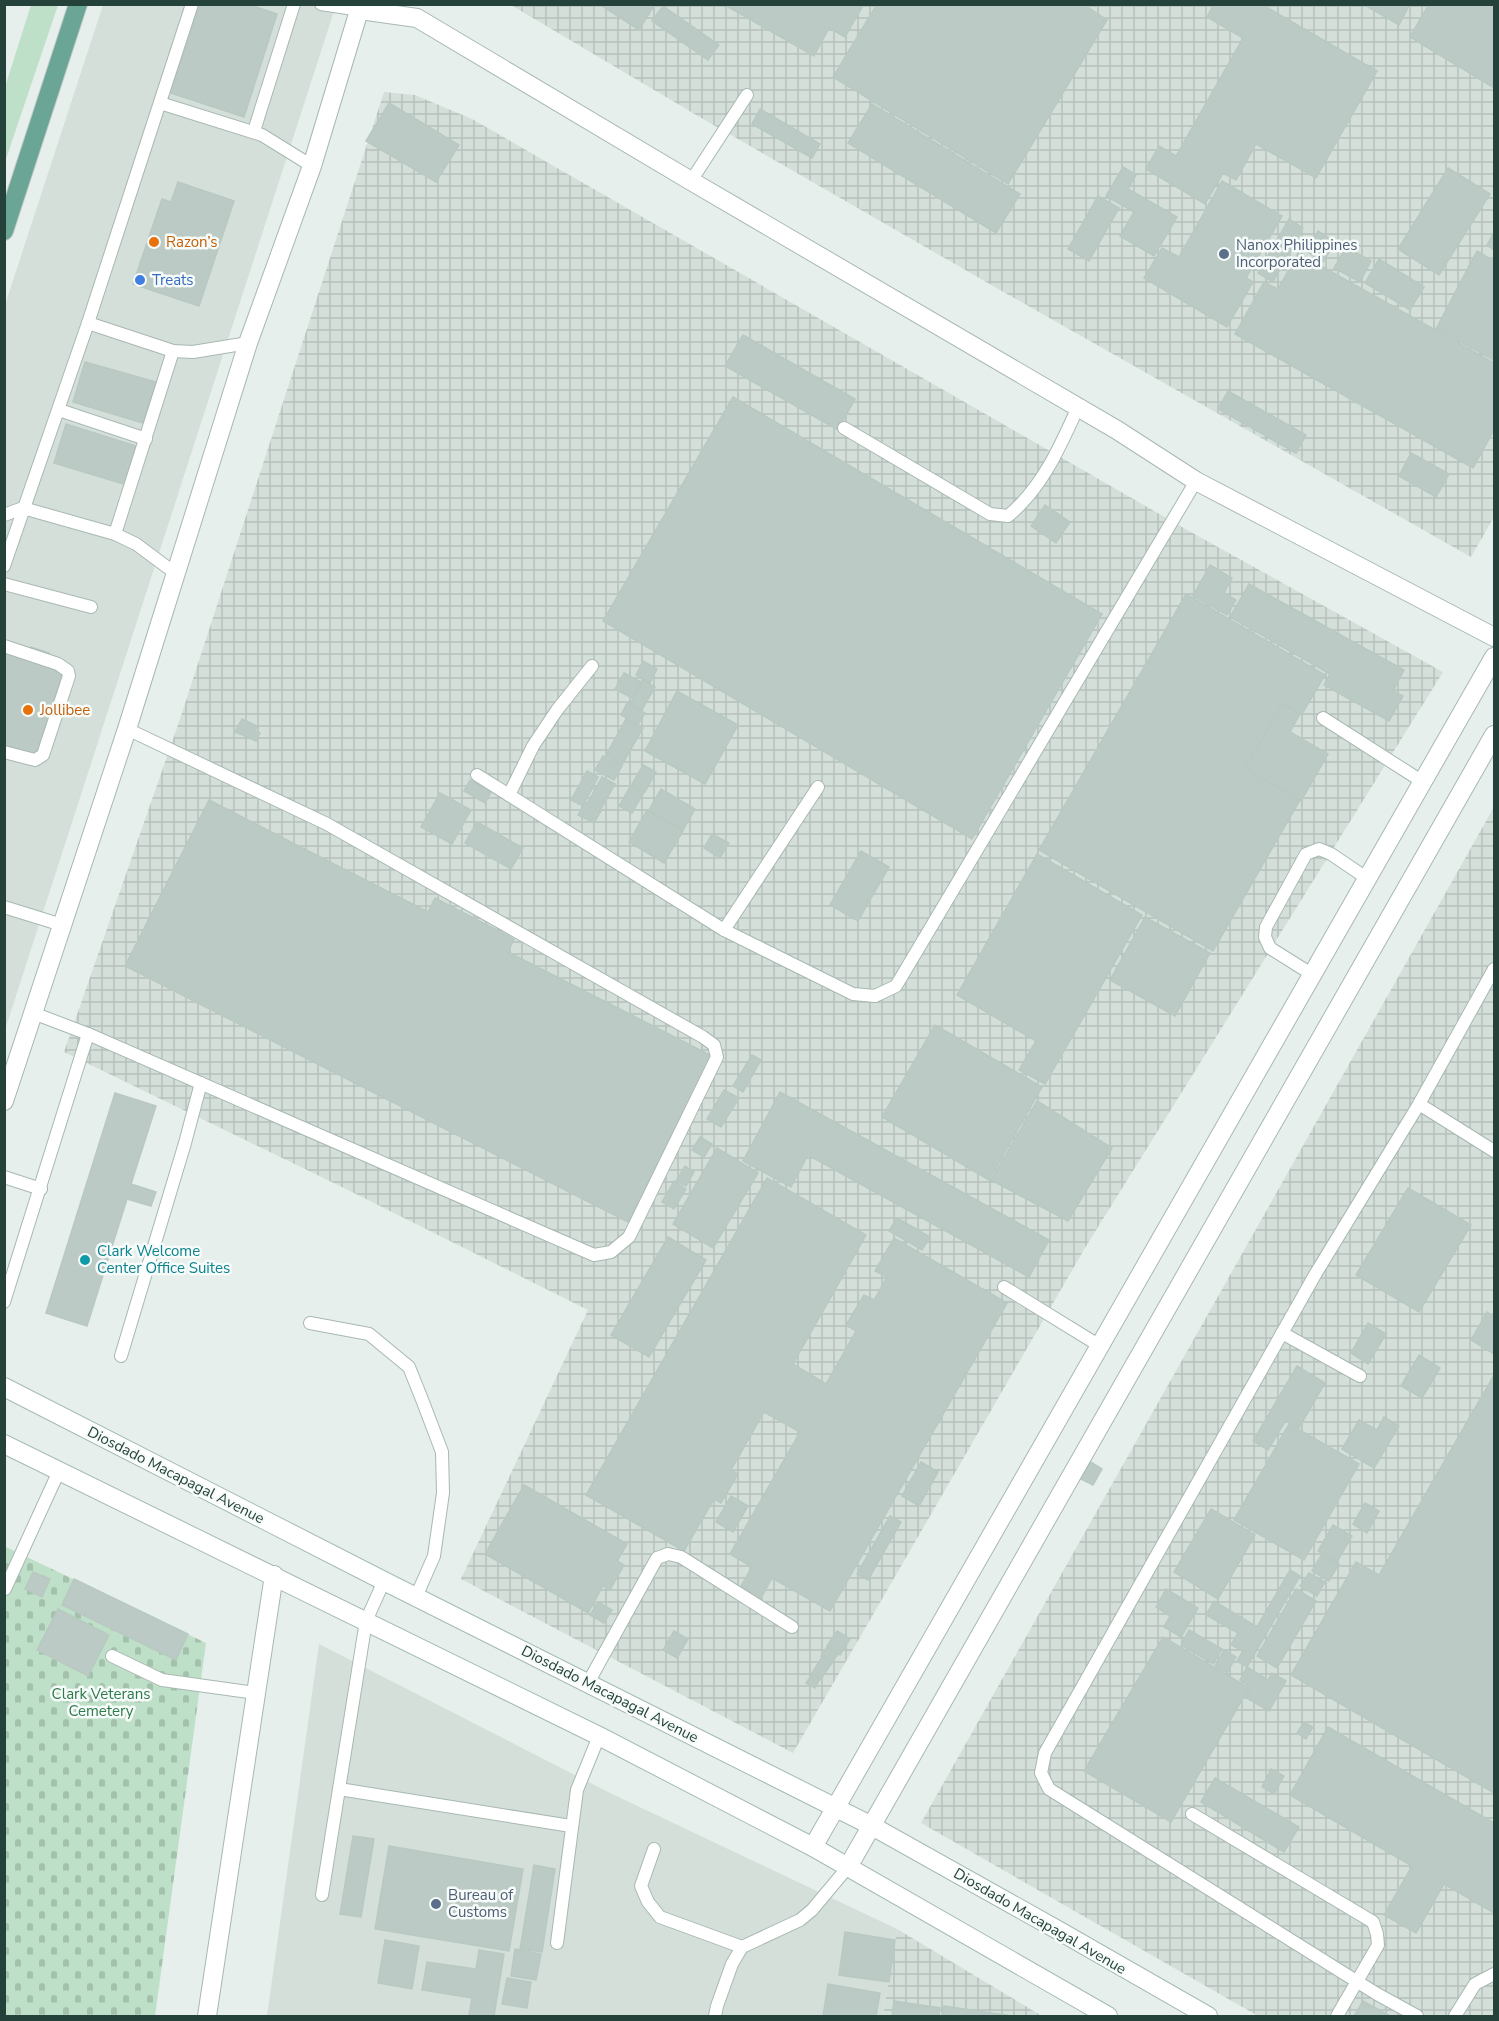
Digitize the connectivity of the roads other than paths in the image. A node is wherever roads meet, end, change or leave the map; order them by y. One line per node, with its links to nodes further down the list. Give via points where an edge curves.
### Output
1 (78, 4): 11 (main road)
2 (192, 4): 7 (lane)
3 (294, 4): 8 (lane)
4 (321, 4): 5 (lane)
5 (360, 7): 9 (street); 10 (street, via 417,18)
6 (747, 95): 10 (lane)
7 (160, 103): 8 (lane); 12 (lane)
8 (254, 131): 9 (lane)
9 (312, 166): 13 (street)
10 (691, 181): 15 (street)
11 (4, 231)
12 (88, 323): 14 (lane); 16 (lane)
13 (248, 343): 14 (lane, via 194,352); 24 (street)
14 (173, 351): 18 (lane)
15 (1078, 407): 17 (lane, via 1053,461 1021,505 1008,516 990,514); 19 (street)
16 (59, 410): 18 (lane); 20 (lane)
17 (844, 428)
18 (146, 439): 22 (lane)
19 (1196, 480): 27 (street); 42 (lane, via 896,986 875,996 853,994)
20 (23, 508): 21 (lane); 22 (lane); 23 (lane)
21 (4, 515)
22 (115, 534): 24 (lane, via 136,544)
23 (4, 566)
24 (175, 573): 32 (street)
25 (4, 584): 26 (lane)
26 (91, 607)
27 (1494, 637)
28 (4, 646): 34 (lane, via 58,664 69,676 43,755 35,760)
29 (1494, 657): 36 (street)
30 (592, 666): 38 (lane, via 533,746)
31 (1323, 718): 36 (lane)
32 (127, 729): 41 (street); 47 (lane, via 327,824 703,1037 714,1045 717,1057 628,1237 611,1252 594,1255)
33 (1494, 735): 77 (street)
34 (4, 752)
35 (477, 775): 38 (lane)
36 (1423, 782): 39 (street)
37 (818, 787): 42 (lane)
38 (509, 795): 42 (lane)
39 (1368, 879): 44 (street); 44 (lane, via 1319,849 1306,854 1266,927 1265,937 1270,948)
40 (4, 907): 41 (lane)
41 (62, 926): 45 (street)
42 (724, 930)
43 (1494, 969): 49 (lane)
44 (1313, 975): 57 (street)
45 (33, 1013): 46 (lane); 48 (street)
46 (88, 1034): 47 (lane); 52 (lane)
47 (201, 1083): 58 (lane)
48 (4, 1101)
49 (1419, 1104): 50 (lane); 56 (lane)
50 (1494, 1151)
51 (4, 1176): 52 (lane)
52 (41, 1189): 54 (lane)
53 (1004, 1287): 57 (lane)
54 (4, 1302)
55 (310, 1323): 66 (lane, via 369,1334 409,1367 423,1402 442,1452 443,1493 434,1556)
56 (1282, 1333): 59 (lane); 85 (lane, via 1045,1753 1041,1773 1050,1789)
57 (1100, 1346): 74 (street)
58 (121, 1356)
59 (1360, 1376)
60 (4, 1387): 64 (street, Diosdado Macapagal Avenue)
61 (4, 1444): 62 (street)
62 (59, 1471): 63 (street); 65 (lane)
63 (274, 1575): 67 (street); 71 (street)
64 (384, 1581): 66 (street, Diosdado Macapagal Avenue); 67 (lane)
65 (5, 1589)
66 (416, 1597): 70 (street, Diosdado Macapagal Avenue)
67 (366, 1621): 72 (street); 73 (lane)
68 (792, 1627): 70 (lane, via 681,1557 668,1554 657,1558)
69 (112, 1656): 71 (lane, via 162,1680)
70 (588, 1683): 74 (street, Diosdado Macapagal Avenue)
71 (256, 1693): 86 (street)
72 (599, 1736): 76 (lane, via 577,1790); 78 (street)
73 (339, 1789): 76 (lane); 81 (lane)
74 (836, 1808): 77 (street, Diosdado Macapagal Avenue); 78 (street)
75 (1192, 1814): 85 (lane, via 1372,1922 1378,1945)
76 (571, 1826): 82 (lane)
77 (872, 1826): 80 (street); 89 (street, Diosdado Macapagal Avenue)
78 (813, 1847): 80 (street)
79 (654, 1849): 83 (lane, via 641,1886 660,1917)
80 (848, 1867): 83 (lane, via 800,1920); 88 (street)
81 (322, 1895)
82 (557, 1943)
83 (742, 1947): 87 (lane, via 732,1964)
84 (1494, 1974): 92 (lane, via 1475,1984)
85 (1357, 1980): 90 (lane); 91 (lane)
86 (207, 2016)
87 (715, 2016)
88 (1108, 2016)
89 (1208, 2016)
90 (1337, 2016)
91 (1417, 2016)
92 (1455, 2016)

